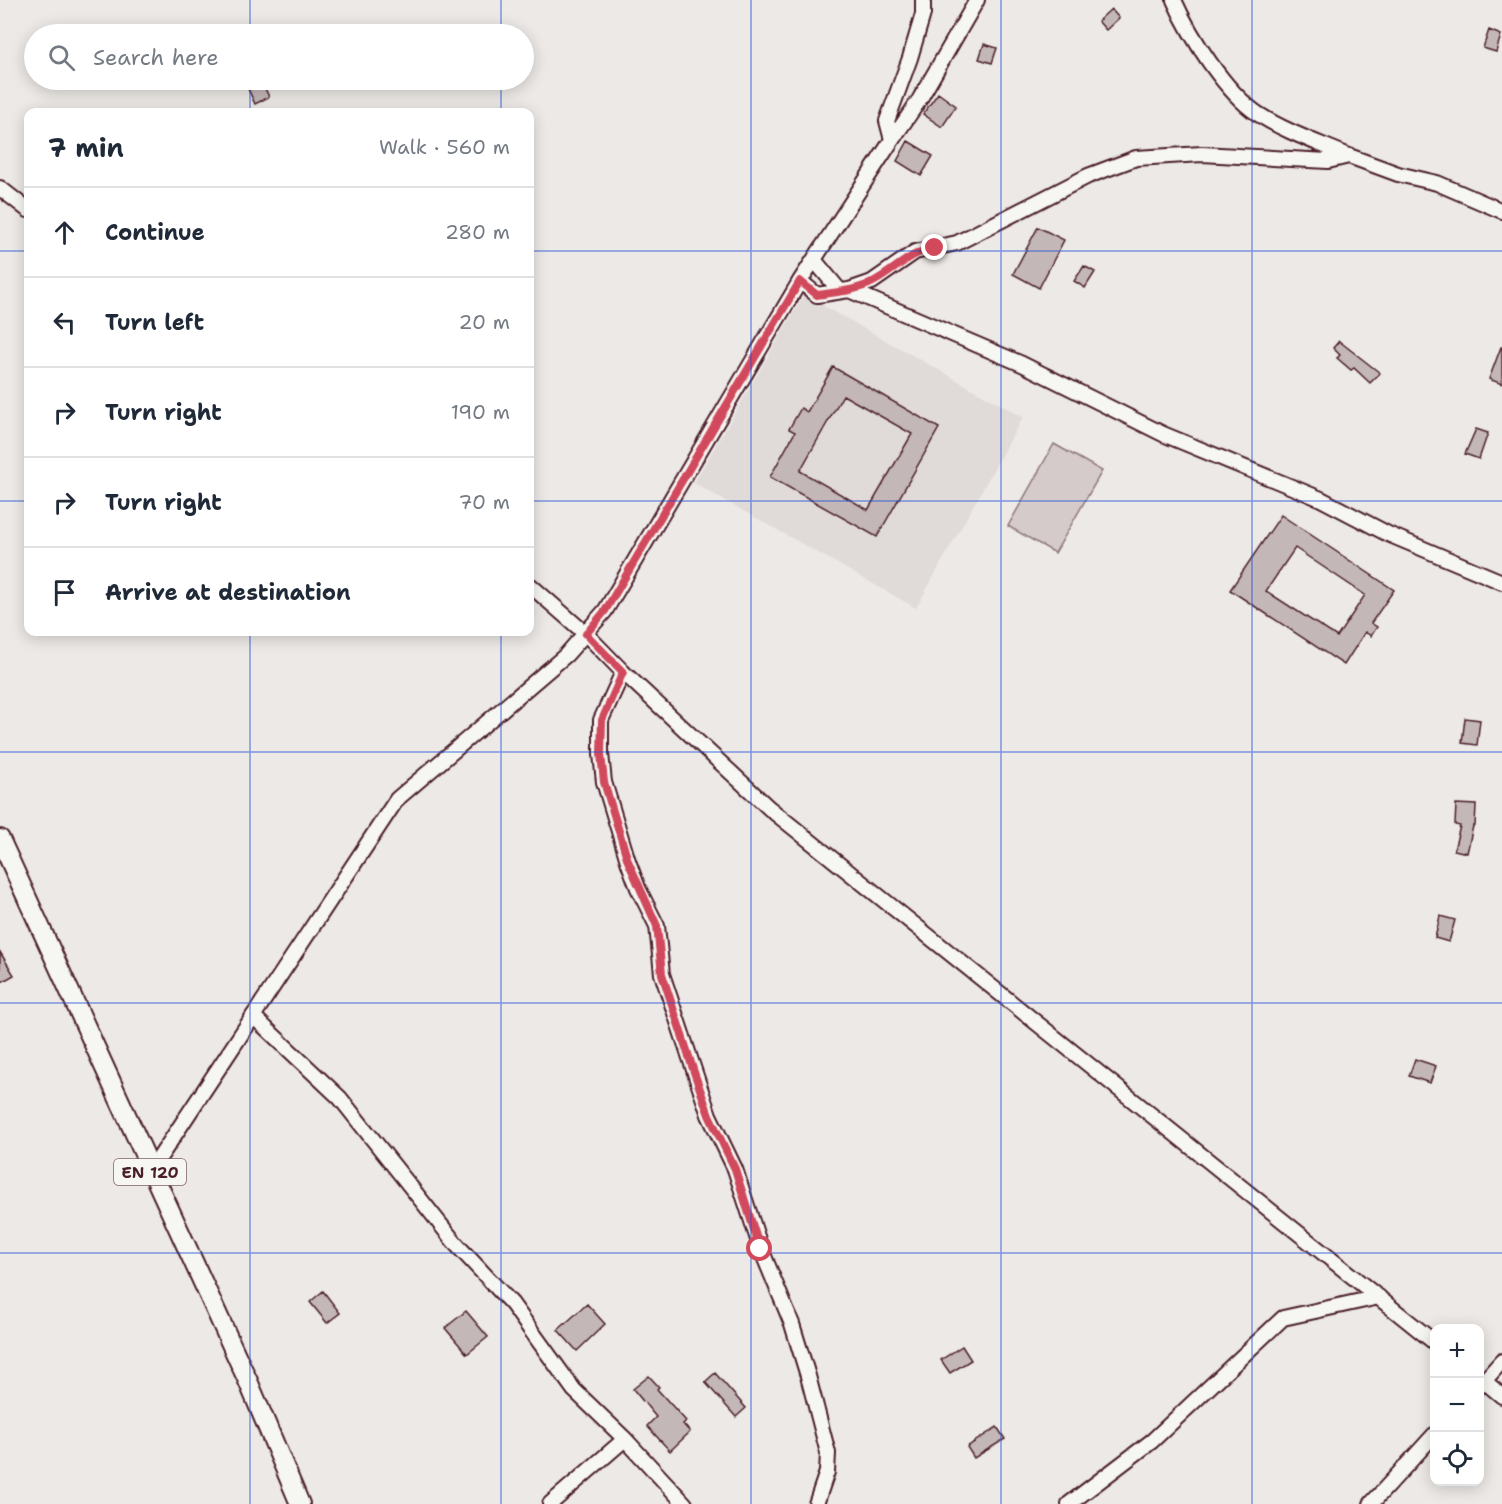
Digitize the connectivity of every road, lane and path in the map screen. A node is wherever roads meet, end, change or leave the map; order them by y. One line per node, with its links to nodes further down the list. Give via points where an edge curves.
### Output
1 (923, 0): 4 (street, via 916,36 887,121)
2 (977, 0): 4 (street, via 918,102)
3 (1174, 0): 5 (street, via 1236,96 1278,126)
4 (891, 140): 9 (street)
5 (1349, 156): 8 (street, via 1437,183); 11 (street, via 1328,161 1202,154 1136,158 1088,176 957,243 915,252 872,282)
6 (0, 188): 7 (street)
7 (24, 207)
8 (1502, 211)
9 (815, 261): 10 (street); 11 (street)
10 (800, 281): 11 (street, via 817,295); 14 (street, via 605,611)
11 (844, 291): 12 (street, via 1022,364 1163,434)
12 (1502, 582)
13 (534, 588): 14 (street)
14 (586, 634): 15 (street); 17 (street, via 397,799)
15 (623, 672): 19 (street, via 769,808); 30 (street, via 602,720 604,782 628,861 657,926 662,974 709,1115 735,1169 760,1249 792,1324 808,1376 828,1454 827,1472)
16 (0, 839): 18 (main road, EN 120)
17 (253, 1016): 18 (street); 25 (street, via 340,1098 456,1244 512,1304 574,1390)
18 (150, 1172): 27 (main road, EN 120, via 248,1381)
19 (1378, 1297): 20 (street); 31 (street, via 1283,1318 1152,1441)
20 (1430, 1339)
21 (1502, 1361): 22 (street)
22 (1484, 1379)
23 (1484, 1384): 24 (street)
24 (1502, 1396)
25 (625, 1439): 28 (street); 29 (street)
26 (1430, 1440): 32 (street)
27 (300, 1504)
28 (550, 1504)
29 (685, 1504)
30 (816, 1504)
31 (1069, 1504)
32 (1371, 1504)

